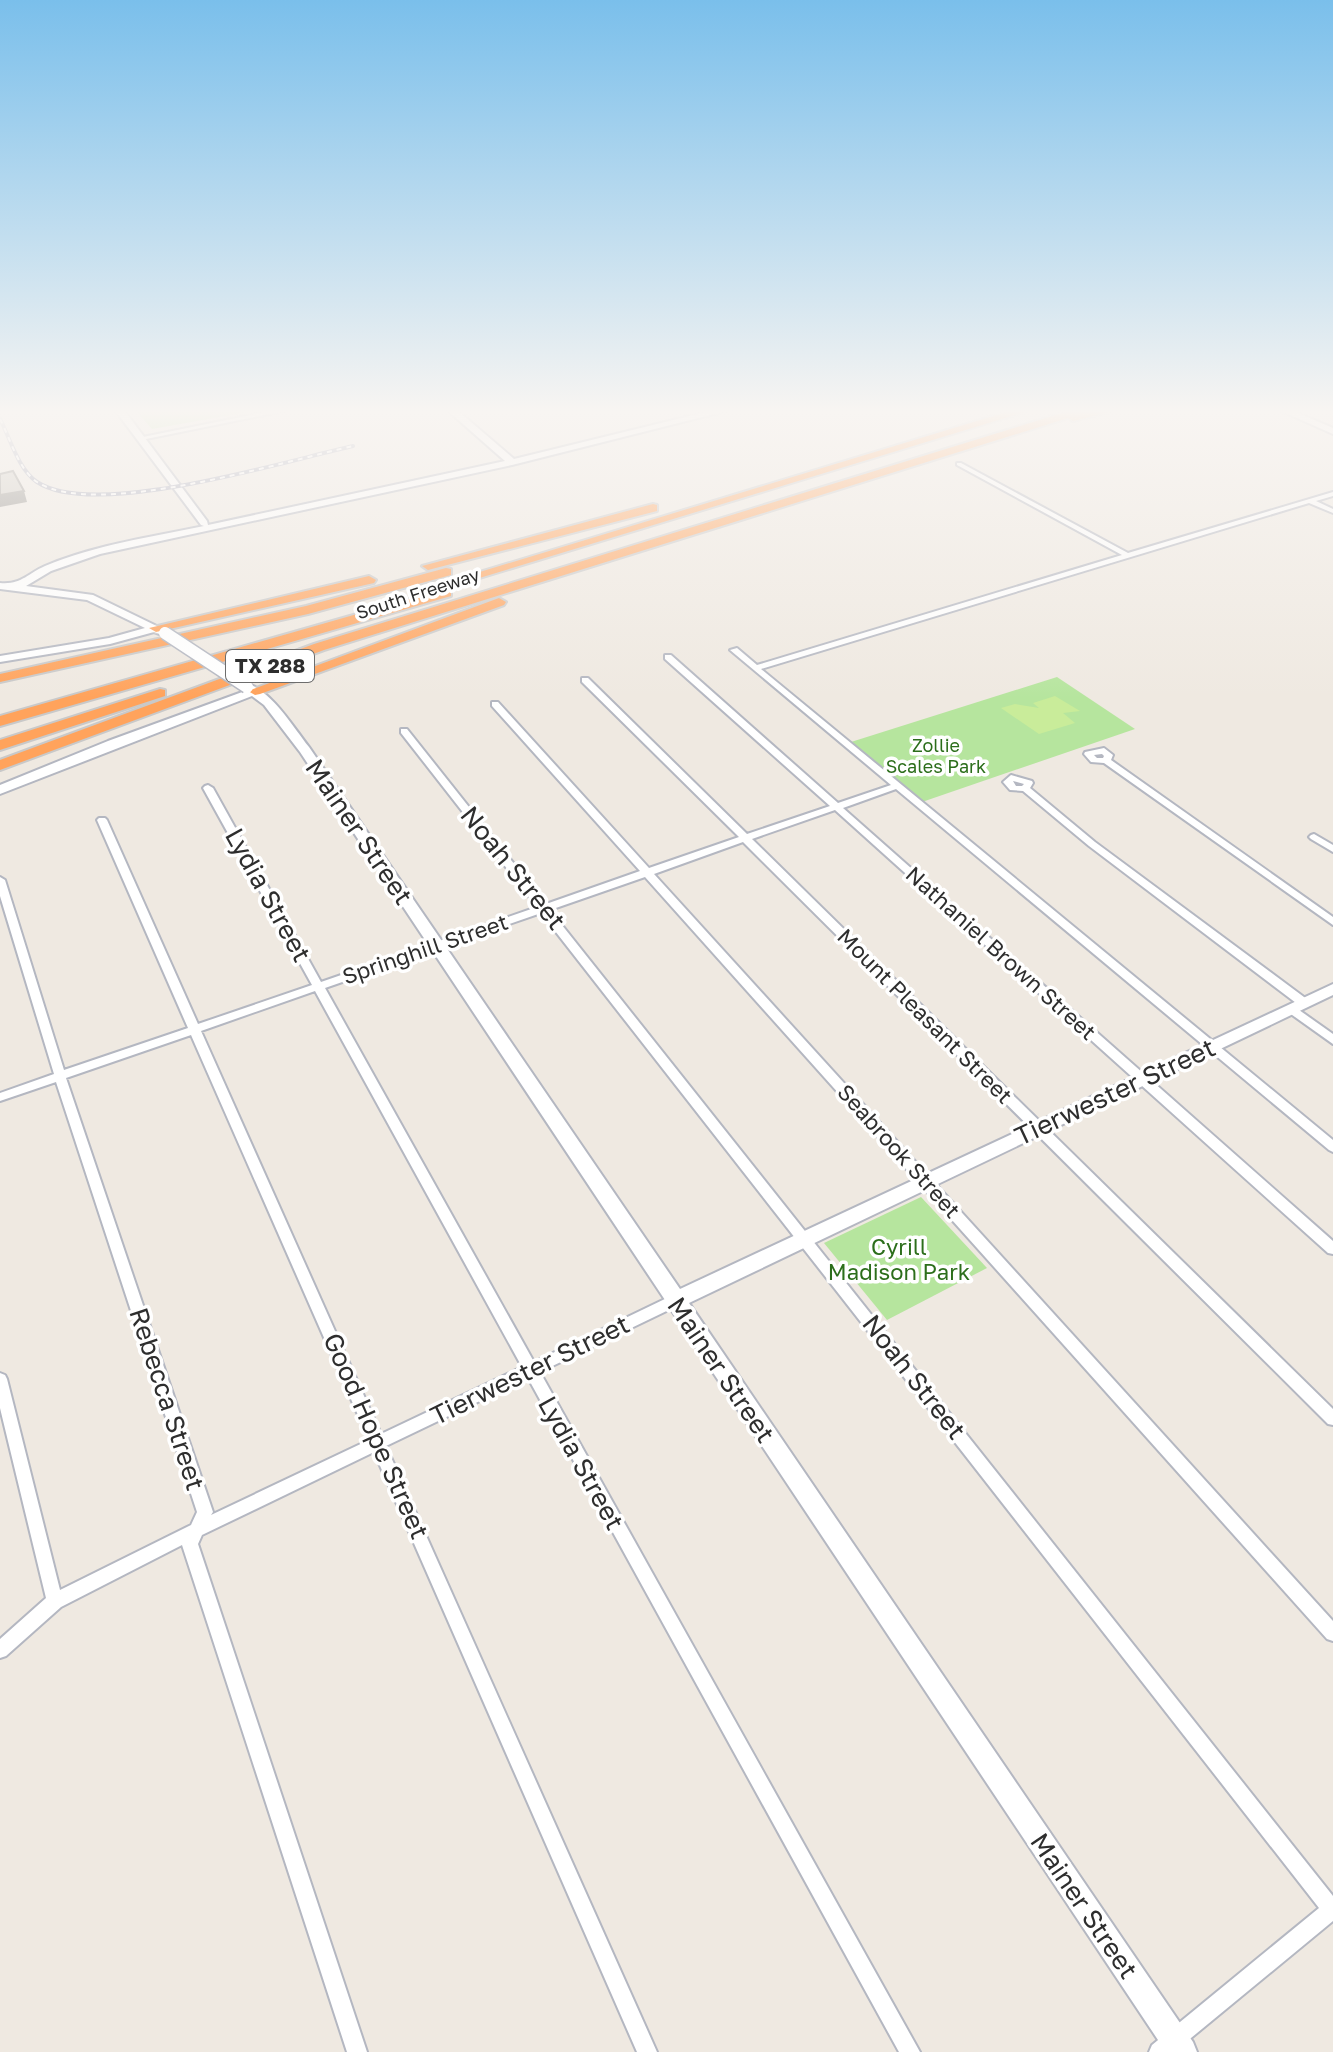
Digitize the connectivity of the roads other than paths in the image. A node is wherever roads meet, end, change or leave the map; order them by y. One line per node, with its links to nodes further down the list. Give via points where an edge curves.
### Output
1 (191, 506): 11 (street)
2 (304, 506): 11 (street)
3 (306, 506): 13 (street)
4 (664, 506): 21 (highway)
5 (672, 506): 19 (highway, South Freeway / TX 288)
6 (709, 506): 15 (highway)
7 (730, 506): 20 (highway)
8 (767, 506): 12 (highway, South Freeway / TX 288)
9 (1036, 506): 14 (street)
10 (1294, 506): 14 (street)
11 (204, 523): 13 (street)
12 (680, 532): 18 (highway, South Freeway / TX 288); 29 (highway)
13 (92, 550): 16 (street, via 36,564); 17 (street)
14 (1128, 556): 26 (street)
15 (470, 578): 23 (highway, via 239,637); 32 (highway)
16 (0, 586): 17 (street, Mainer Street)
17 (15, 588): 21 (street, Mainer Street, via 89,597)
18 (474, 597): 33 (highway); 38 (highway, South Freeway / TX 288, via 319,647)
19 (308, 610): 23 (highway); 27 (highway, South Freeway / TX 288)
20 (380, 612): 33 (highway); 34 (highway)
21 (161, 630): 25 (street); 29 (street, Mainer Street, bridge)
22 (734, 650): 26 (street)
23 (143, 655): 30 (highway)
24 (668, 657): 43 (street, Nathaniel Brown Street)
25 (0, 659)
26 (755, 668): 39 (street)
27 (0, 678)
28 (585, 680): 46 (street, Mount Pleasant Street)
29 (251, 689): 42 (street); 52 (street, Mainer Street, via 268,702 305,750)
30 (0, 692)
31 (495, 704): 48 (street, Seabrook Street)
32 (0, 712)
33 (83, 716): 36 (highway)
34 (0, 721)
35 (404, 731): 50 (street, Noah Street)
36 (0, 745)
37 (1106, 761): 51 (street)
38 (0, 765)
39 (896, 786): 43 (street, Springhill Street); 58 (street)
40 (208, 788): 53 (street, Lydia Street)
41 (1025, 789): 55 (street)
42 (0, 790)
43 (836, 807): 46 (street, Springhill Street); 60 (street, Nathaniel Brown Street)
44 (102, 820): 56 (street, Good Hope Street)
45 (1314, 837): 47 (street)
46 (745, 838): 48 (street, Springhill Street); 62 (street, Mount Pleasant Street)
47 (1333, 849)
48 (648, 872): 50 (street, Springhill Street); 64 (street, Seabrook Street)
49 (0, 880): 59 (street, Rebecca Street)
50 (546, 908): 52 (street, Springhill Street); 65 (street, Noah Street)
51 (1333, 922)
52 (435, 946): 53 (street, Springhill Street); 67 (street, Mainer Street)
53 (318, 986): 56 (street, Springhill Street); 68 (street, Lydia Street)
54 (1333, 989): 55 (street, Tierwester Street)
55 (1298, 1006): 57 (street); 58 (street, Tierwester Street)
56 (195, 1029): 59 (street, Springhill Street); 71 (street, Good Hope Street)
57 (1333, 1040)
58 (1212, 1047): 60 (street, Tierwester Street); 63 (street)
59 (60, 1076): 61 (street, Springhill Street); 72 (street, Rebecca Street, via 205,1512)
60 (1141, 1078): 62 (street, Tierwester Street); 66 (street, Nathaniel Brown Street)
61 (0, 1097)
62 (1038, 1127): 64 (street, Tierwester Street); 70 (street, Mount Pleasant Street)
63 (1333, 1147)
64 (926, 1182): 65 (street, Tierwester Street); 74 (street, Seabrook Street)
65 (806, 1239): 67 (street, Tierwester Street); 76 (street, Noah Street)
66 (1333, 1249)
67 (674, 1301): 68 (street, Tierwester Street); 77 (street, Mainer Street)
68 (528, 1369): 71 (street, Tierwester Street); 80 (street, Lydia Street)
69 (0, 1379): 73 (street)
70 (1333, 1419)
71 (379, 1443): 72 (street, Tierwester Street); 79 (street, Good Hope Street)
72 (198, 1530): 73 (street, Tierwester Street); 78 (street, Rebecca Street, via 190,1544)
73 (55, 1601): 75 (street, Tierwester Street)
74 (1333, 1633)
75 (0, 1650)
76 (1333, 1910): 77 (street)
77 (1172, 2048)
78 (357, 2052)
79 (647, 2052)
80 (910, 2052)

